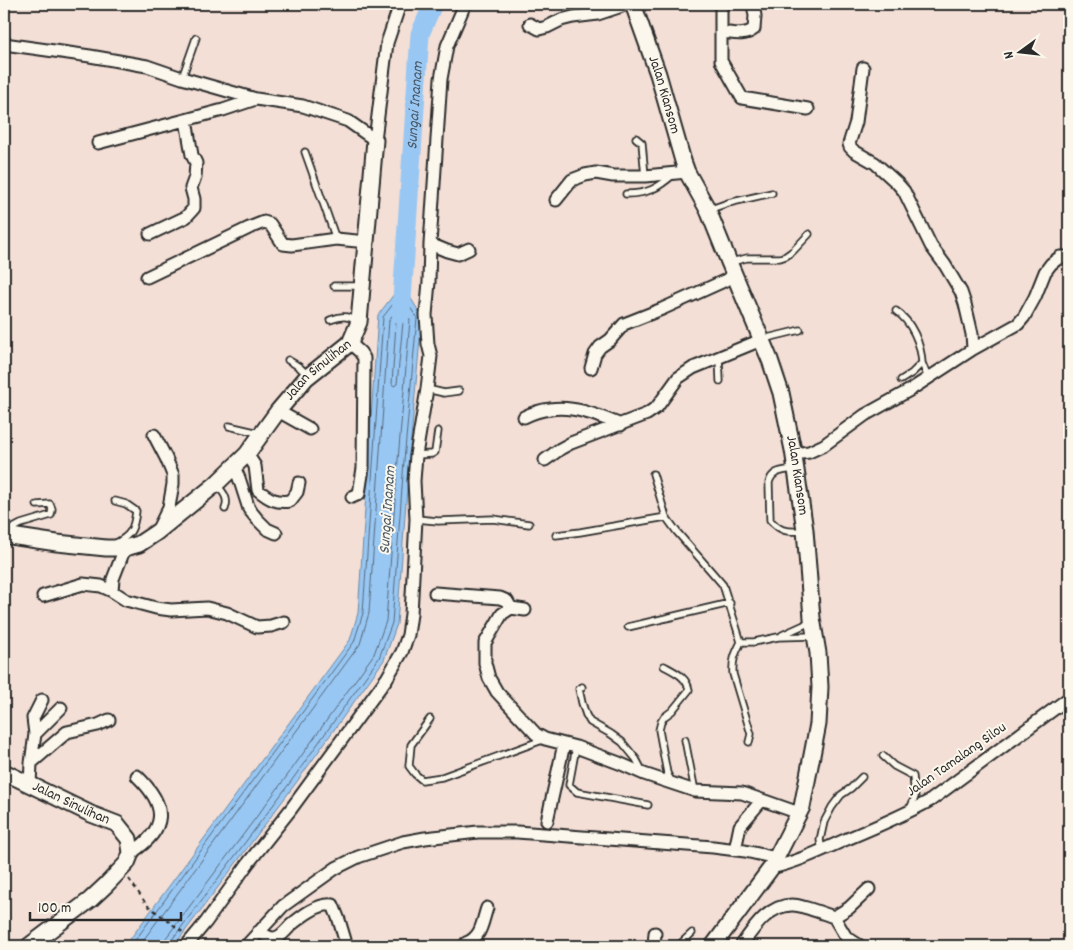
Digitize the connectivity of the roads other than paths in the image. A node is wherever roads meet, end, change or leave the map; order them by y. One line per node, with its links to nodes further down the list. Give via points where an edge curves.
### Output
1 (400, 4): 17 (street, Jalan Sinulihan, via 387,43)
2 (465, 4): 30 (street, via 447,46 441,79)
3 (628, 4): 7 (street, via 598,14 561,20 539,29)
4 (633, 4): 20 (street, Jalan Kiansom, via 658,74 683,161)
5 (721, 4): 8 (street)
6 (754, 4): 8 (street, via 754,28 749,33)
7 (530, 24)
8 (721, 32): 14 (street, via 721,62 742,98)
9 (196, 38): 12 (lane)
10 (4, 44): 12 (street, via 147,66)
11 (863, 68): 43 (street, via 850,147 875,163 904,191 931,246 961,292)
12 (182, 78): 13 (street)
13 (256, 99): 15 (street); 17 (street, via 303,106 348,121)
14 (808, 109)
15 (186, 120): 18 (street); 26 (street, via 196,163 191,188 194,208 186,217)
16 (636, 138): 21 (lane, via 642,143)
17 (375, 140): 29 (street, Jalan Sinulihan)
18 (98, 143)
19 (305, 152): 28 (lane)
20 (682, 173): 21 (street); 23 (lane, via 660,187); 25 (street, Jalan Kiansom)
21 (645, 176): 24 (street, via 585,175 572,180)
22 (772, 193): 25 (lane)
23 (626, 194)
24 (556, 200)
25 (708, 210): 33 (street, Jalan Kiansom)
26 (150, 234)
27 (809, 234): 33 (lane, via 786,256 747,258)
28 (336, 239): 29 (street); 34 (street, via 283,244 270,224 264,222)
29 (367, 242): 36 (street, Jalan Sinulihan)
30 (430, 244): 31 (street, via 458,254); 52 (street, via 426,315 430,356)
31 (469, 250)
32 (1069, 257): 43 (street, via 1060,257 1051,264 1036,297 1018,324)
33 (732, 269): 41 (street, Jalan Kiansom); 47 (street, via 662,309 624,324 600,347)
34 (147, 277)
35 (334, 286): 36 (lane)
36 (363, 286): 39 (street, Jalan Sinulihan)
37 (896, 311): 46 (lane, via 917,338)
38 (330, 320): 39 (lane, via 349,316)
39 (359, 322): 42 (street, Jalan Sinulihan)
40 (800, 330): 41 (lane)
41 (761, 340): 44 (street); 65 (street, Jalan Kiansom, via 781,393)
42 (350, 343): 48 (street, Jalan Sinulihan); 70 (street, via 364,358 363,468 359,494)
43 (974, 349): 49 (street)
44 (719, 357): 51 (lane); 56 (street, via 678,378 657,407)
45 (288, 360): 48 (lane, via 306,373)
46 (922, 363): 49 (lane); 50 (lane)
47 (591, 368)
48 (306, 378): 54 (street, Jalan Sinulihan)
49 (928, 378): 65 (street)
50 (901, 380)
51 (720, 381)
52 (428, 389): 53 (lane); 63 (street)
53 (458, 391)
54 (278, 411): 58 (street); 60 (street, Jalan Sinulihan)
55 (524, 417): 56 (street, via 552,408 568,408)
56 (621, 425): 64 (street, via 560,448)
57 (230, 426): 60 (lane)
58 (310, 429)
59 (438, 431): 63 (lane, via 435,452)
60 (262, 434): 62 (street, Jalan Sinulihan)
61 (154, 435): 78 (street, via 173,475 169,507)
62 (247, 454): 66 (street, Jalan Sinulihan); 68 (street, via 255,466 258,490 279,503 290,501)
63 (416, 454): 75 (street)
64 (546, 460)
65 (795, 461): 77 (street, Jalan Kiansom); 77 (lane, via 770,477 770,520 784,531)
66 (234, 467): 69 (street, Jalan Sinulihan); 79 (street, via 249,509 267,529)
67 (654, 474): 74 (lane)
68 (299, 483)
69 (216, 484): 73 (lane, via 225,494 227,503); 78 (street, Jalan Sinulihan)
70 (352, 497)
71 (115, 501): 82 (lane, via 136,511 134,525 125,539)
72 (37, 505): 80 (lane, via 50,504 50,515 21,524)
73 (224, 510)
74 (666, 517): 81 (lane); 87 (lane, via 723,585)
75 (416, 519): 76 (lane, via 493,519); 133 (street, via 411,614 402,652 388,678)
76 (529, 524)
77 (805, 530): 90 (street, Jalan Kiansom)
78 (156, 532): 83 (street, Jalan Sinulihan, via 140,544)
79 (276, 533)
80 (4, 534): 82 (street, Jalan Sinulihan)
81 (556, 535)
82 (106, 548): 83 (street, Jalan Sinulihan)
83 (125, 548): 84 (street, via 113,579)
84 (112, 591): 86 (street, via 83,584); 91 (street, via 126,600 156,608 207,608 257,627)
85 (435, 593): 88 (street, via 500,598)
86 (44, 596)
87 (730, 604): 92 (lane); 95 (lane)
88 (511, 608): 89 (street); 104 (street, via 502,614 485,643 487,672 497,692 536,734)
89 (525, 610)
90 (812, 618): 93 (street, Jalan Kiansom); 94 (lane)
91 (284, 622)
92 (628, 627)
93 (815, 636): 94 (lane); 120 (street, Jalan Kiansom, via 820,687 818,724)
94 (778, 637): 95 (lane)
95 (741, 642): 106 (lane, via 732,665 751,734)
96 (664, 666): 114 (lane, via 681,676 689,690 664,717 658,730)
97 (582, 687): 111 (lane, via 579,694 590,722 622,742)
98 (1069, 698): 119 (street, Jalan Tamalang Silou)
99 (42, 700): 103 (street, via 33,718)
100 (61, 708): 103 (street)
101 (430, 719): 104 (lane, via 411,745 409,766 422,780 442,776)
102 (109, 720): 109 (street, via 67,732)
103 (35, 734): 109 (street)
104 (545, 739): 107 (street)
105 (685, 740): 116 (lane)
106 (749, 742)
107 (570, 746): 111 (street); 118 (lane, via 569,785 577,792); 121 (street)
108 (883, 756): 119 (lane, via 913,776 915,797)
109 (31, 763): 115 (street)
110 (4, 772): 115 (street, Jalan Sinulihan)
111 (644, 774): 114 (street)
112 (137, 776): 124 (street, via 160,810 158,825 151,838)
113 (862, 778): 123 (lane, via 832,807 824,822 820,840)
114 (672, 783): 116 (street)
115 (30, 785): 124 (street, Jalan Sinulihan, via 117,824 129,838)
116 (695, 791): 117 (street, via 742,793)
117 (762, 800): 120 (street); 122 (street, via 740,826)
118 (648, 805)
119 (910, 812): 123 (street, Jalan Tamalang Silou)
120 (799, 813): 125 (street, Jalan Kiansom)
121 (547, 821)
122 (735, 850): 125 (street); 129 (street, via 517,832 478,832 425,838 384,848 336,868 283,906)
123 (822, 850): 125 (street, Jalan Tamalang Silou, via 788,864)
124 (131, 853): 134 (street, via 122,870 106,886)
125 (773, 863): 139 (street, Jalan Kiansom)
126 (869, 889): 128 (street)
127 (487, 908): 136 (street, via 479,934)
128 (834, 917): 140 (street, via 795,904 783,906 757,924); 141 (street, via 846,937)
129 (258, 932): 132 (street, via 278,937 317,907 327,904 332,905); 135 (street)
130 (655, 933): 137 (street)
131 (692, 933): 138 (lane)
132 (345, 940)
133 (189, 942)
134 (29, 946)
135 (246, 946)
136 (465, 946)
137 (654, 946)
138 (678, 946)
139 (713, 946)
140 (741, 946)
141 (860, 946)

